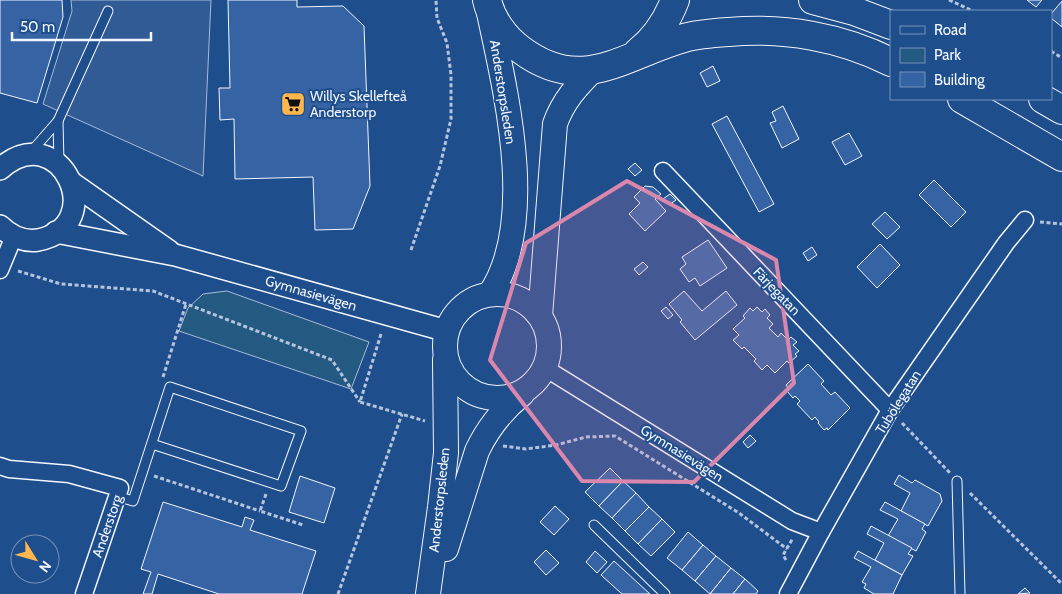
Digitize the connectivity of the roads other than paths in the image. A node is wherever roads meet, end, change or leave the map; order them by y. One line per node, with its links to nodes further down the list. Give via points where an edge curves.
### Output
1 (675, 0): 7 (highway, via 662,28 647,45 634,55)
2 (813, 0): 5 (highway)
3 (487, 2): 7 (highway, via 505,36 530,57 560,69); 23 (main road, Anderstorpsleden, via 510,115 515,186 512,237 507,259)
4 (108, 11): 11 (lane)
5 (890, 25)
6 (890, 62): 7 (highway, via 813,35 775,30 684,37)
7 (602, 68): 24 (main road, via 577,86 566,99 556,124)
8 (964, 100): 13 (highway)
9 (1045, 100): 10 (highway)
10 (1062, 110)
11 (58, 121): 12 (lane); 15 (lane)
12 (28, 155): 14 (street); 15 (street, via 39,155)
13 (1062, 157)
14 (2, 165)
15 (59, 165): 17 (street, Gymnasievägen)
16 (663, 172): 28 (street, Färjegatan)
17 (72, 183): 20 (street, via 72,210); 21 (street, Gymnasievägen)
18 (1024, 220): 28 (street, Tubölegatan)
19 (7, 231): 20 (street, via 24,240 46,238); 22 (street)
20 (56, 232): 21 (street, Gymnasievägen)
21 (175, 255): 25 (street, Gymnasievägen)
22 (1, 268)
23 (490, 294): 24 (main road, via 506,294 521,300); 25 (main road, via 472,300 460,309 453,317)
24 (540, 316): 26 (main road, via 550,341)
25 (446, 338): 27 (main road, via 445,355 450,369 472,392 486,398 503,398); 36 (main road, Anderstorpsleden, via 446,453)
26 (545, 368): 27 (main road, Anderstorpsleden); 34 (street, Gymnasievägen, via 792,521)
27 (527, 389): 36 (main road, Anderstorpsleden, via 505,408 477,451)
28 (890, 410): 34 (street, Tubölegatan)
29 (152, 444): 29 (lane, via 281,486 301,431 170,387); 32 (lane, via 132,501)
30 (0, 466): 32 (street, Anderstorg, via 69,474 120,488)
31 (958, 481): 39 (lane)
32 (117, 496): 35 (street, Anderstorg)
33 (594, 525): 37 (lane)
34 (821, 532): 38 (street, Tubölegatan)
35 (84, 594)
36 (430, 594)
37 (665, 594)
38 (788, 594)
39 (960, 594)

